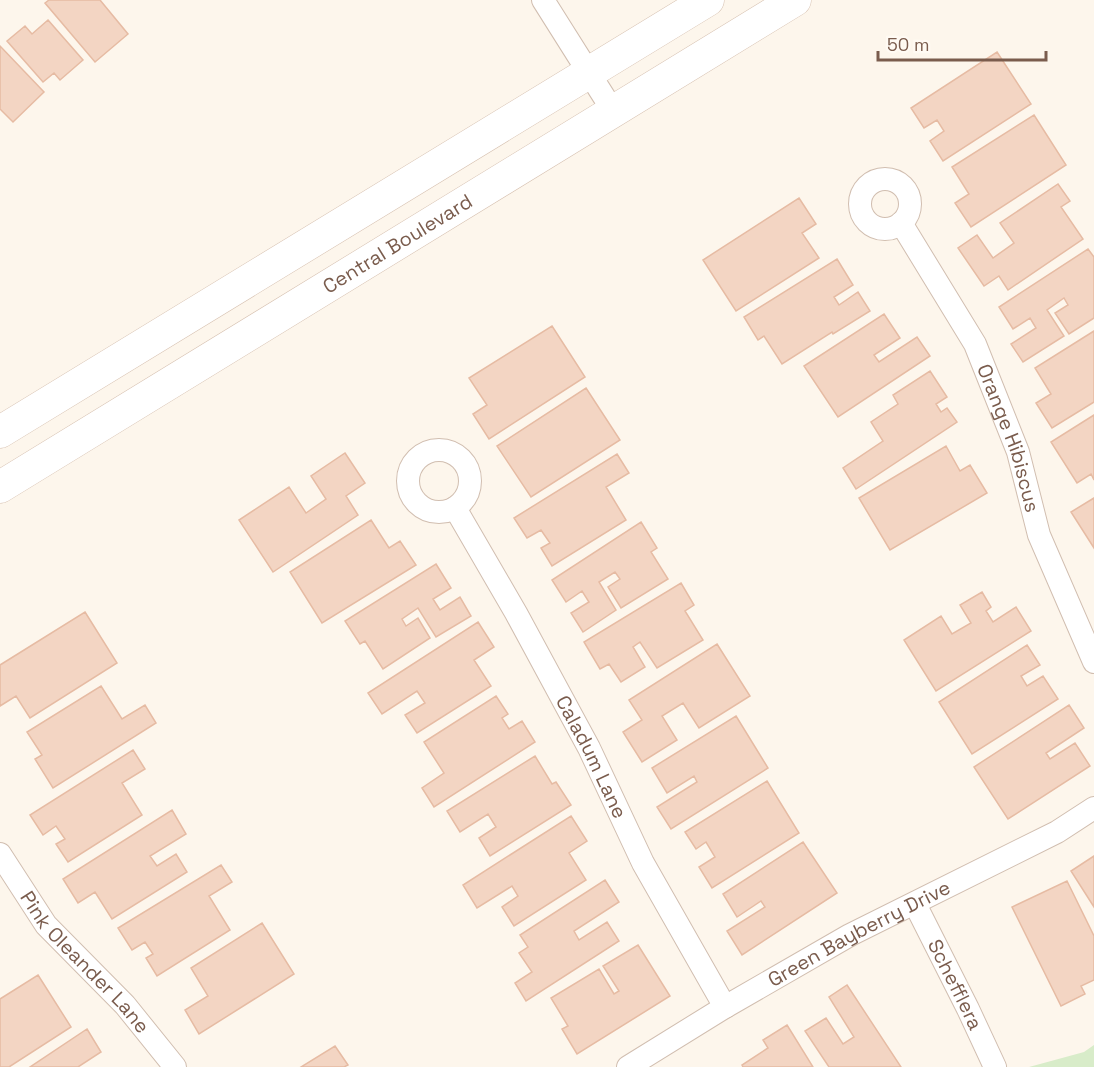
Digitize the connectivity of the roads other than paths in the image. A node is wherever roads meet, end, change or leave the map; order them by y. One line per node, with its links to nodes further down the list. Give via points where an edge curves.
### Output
1 (543, 0): 4 (street)
2 (708, 0): 4 (street)
3 (795, 0): 5 (street, Central Boulevard)
4 (588, 73): 5 (street); 7 (street)
5 (614, 111): 8 (street, Central Boulevard)
6 (901, 223): 10 (street, Orange Hibiscus, via 975,344 1018,452 1039,535)
7 (0, 432)
8 (0, 487)
9 (455, 508): 14 (street, Caladum Lane, via 516,613 589,748 643,863)
10 (1094, 662)
11 (1094, 808): 13 (street, Green Bayberry Drive, via 1057,832)
12 (0, 854): 15 (street, Pink Oleander Lane, via 46,925 124,1005)
13 (915, 904): 14 (street, Green Bayberry Drive, via 850,935); 17 (street, Schefflera)
14 (725, 1007): 16 (street, Green Bayberry Drive)
15 (175, 1067)
16 (628, 1067)
17 (995, 1067)

